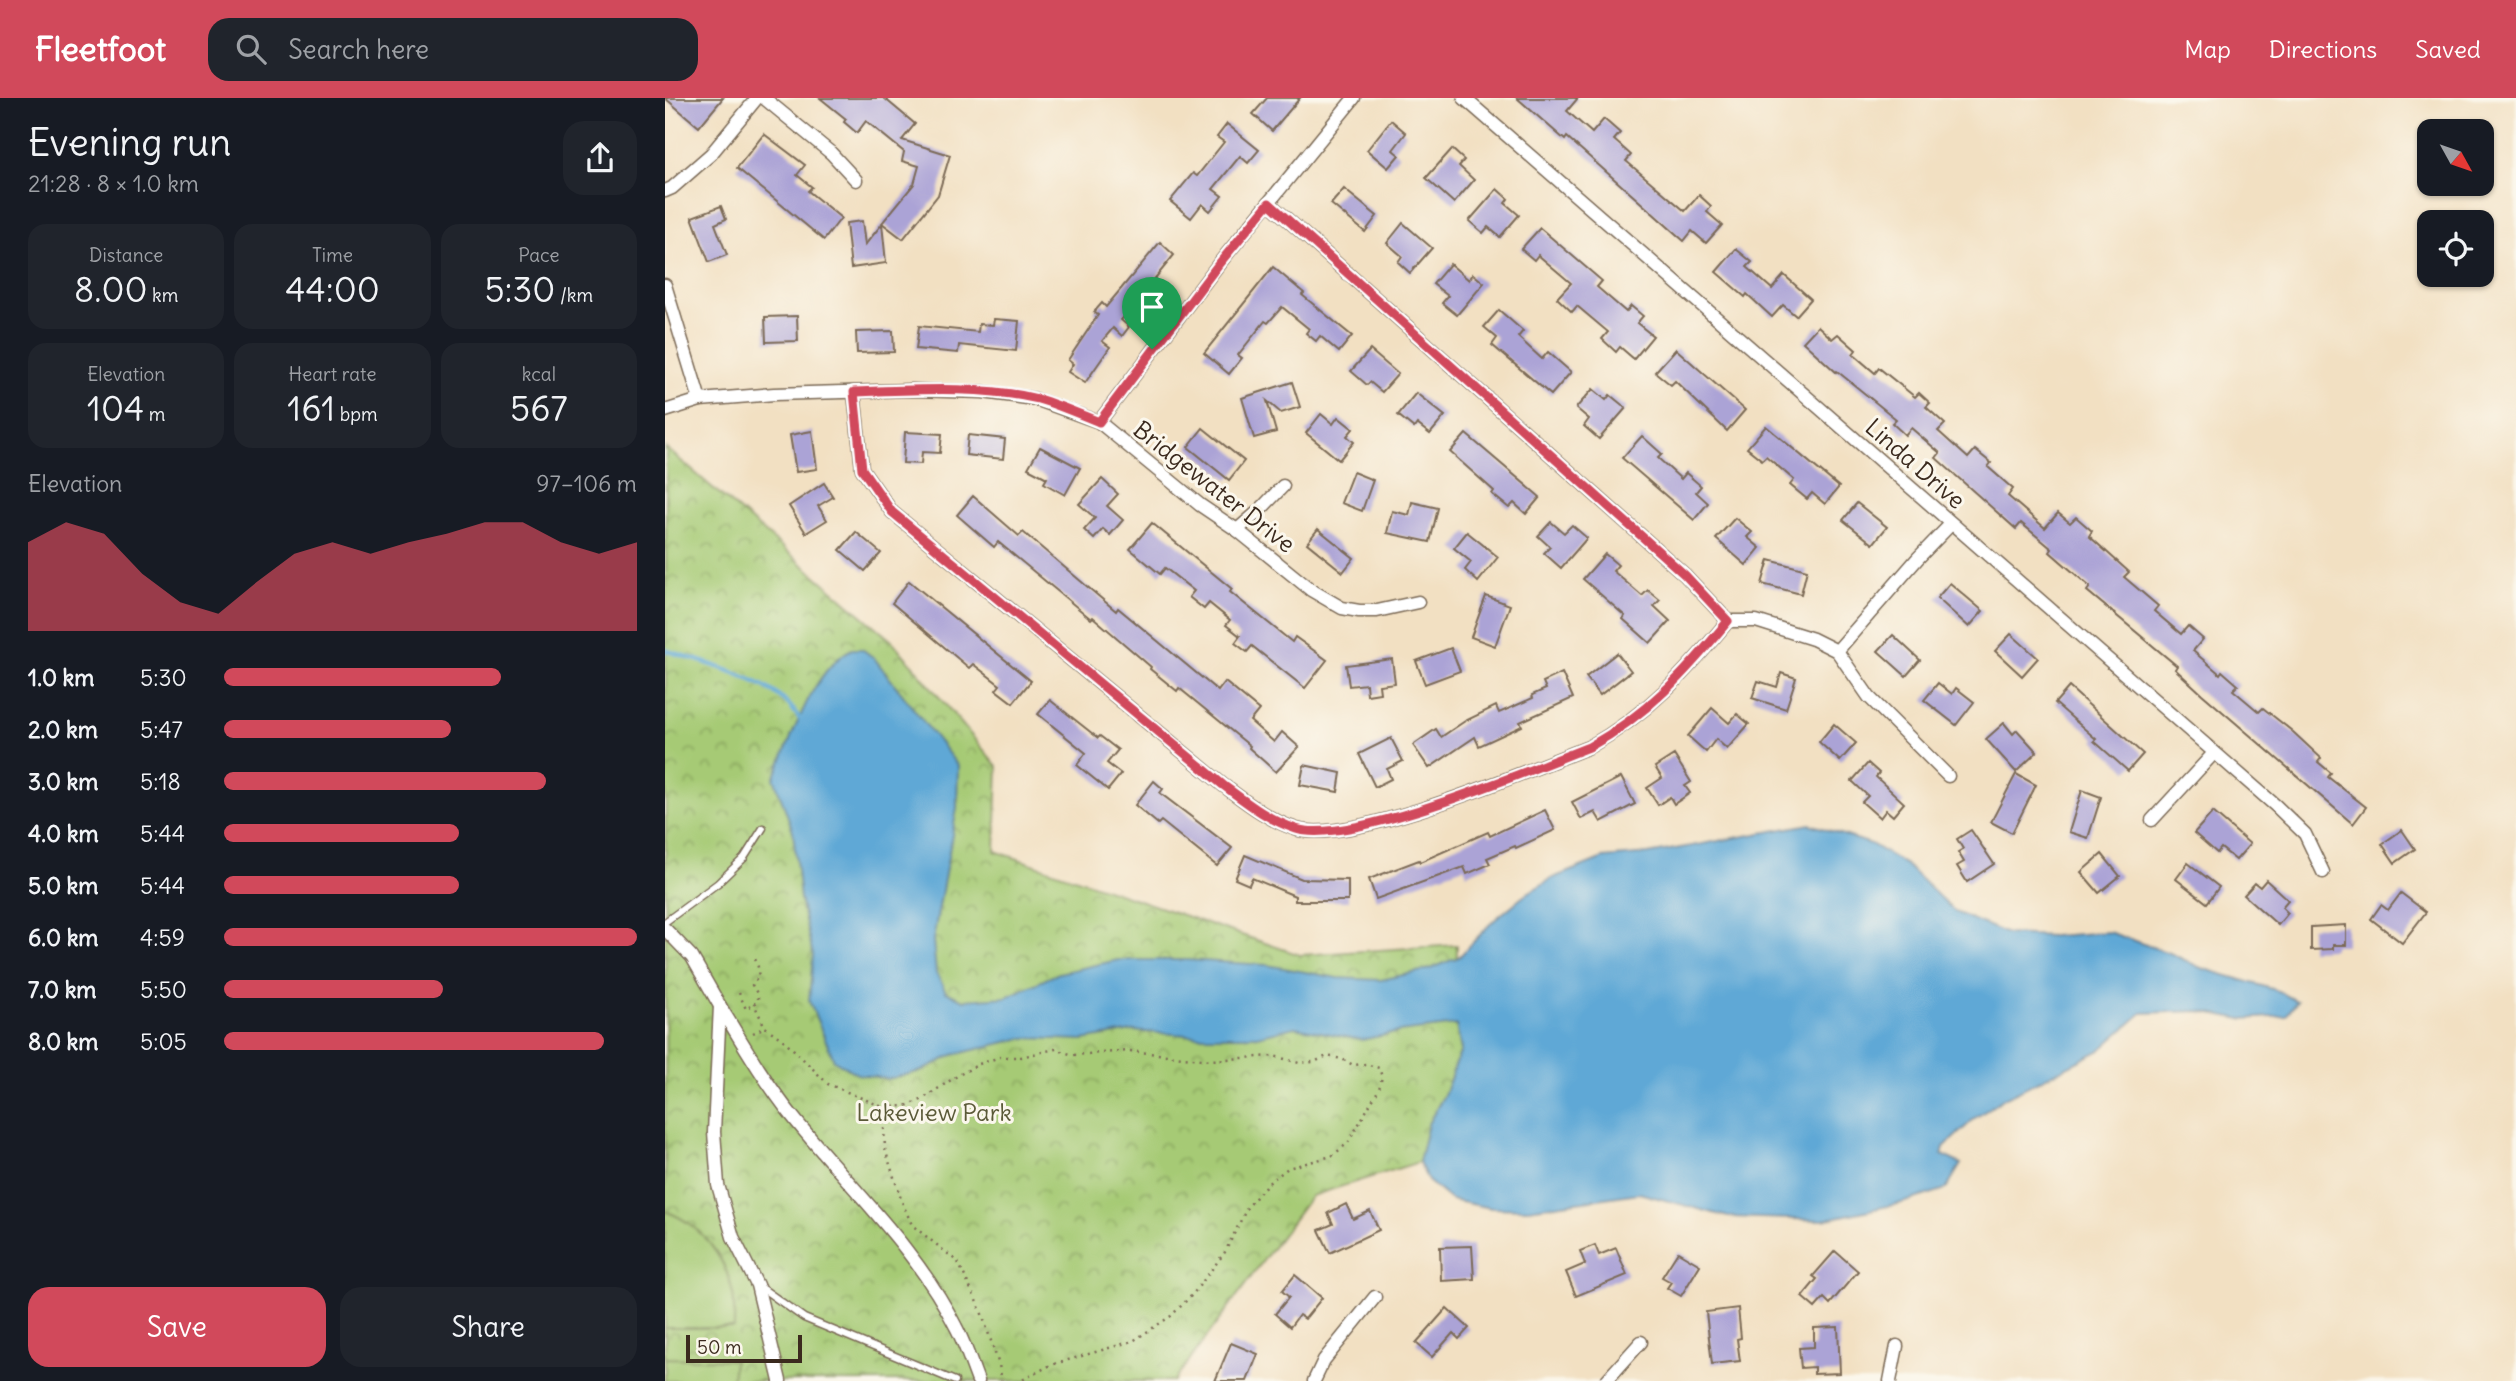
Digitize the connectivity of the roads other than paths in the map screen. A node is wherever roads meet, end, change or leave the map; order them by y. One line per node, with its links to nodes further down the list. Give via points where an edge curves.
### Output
1 (757, 98): 6 (street, via 712,154)
2 (764, 98): 5 (street, via 831,153)
3 (1354, 98): 7 (street)
4 (1464, 98): 14 (street, Linda Drive)
5 (856, 180)
6 (665, 191)
7 (1269, 203): 12 (street); 17 (street, via 1675,566)
8 (665, 285): 10 (street)
9 (854, 392): 10 (street, Bridgewater Drive); 12 (street, Bridgewater Drive, via 983,392 1035,399); 17 (street, via 862,469 892,512 1223,785 1266,816 1298,829 1332,831 1385,821 1589,747 1620,730 1661,697)
10 (700, 400): 11 (street, Bridgewater Drive)
11 (665, 411)
12 (1099, 422): 15 (street, Bridgewater Drive)
13 (1283, 486): 15 (street)
14 (1951, 524): 18 (street); 19 (street, Linda Drive)
15 (1237, 530): 16 (street, Bridgewater Drive, via 1311,590 1342,608 1377,611)
16 (1418, 602)
17 (1728, 621): 18 (street, via 1756,621)
18 (1837, 651): 20 (street, via 1869,696)
19 (2214, 753): 21 (street); 23 (street, Linda Drive, via 2305,834)
20 (1948, 776)
21 (2152, 820)
22 (763, 828): 24 (lane, via 744,858 718,883)
23 (2323, 872)
24 (665, 922)
25 (665, 929): 26 (street, via 692,957)
26 (720, 1006): 27 (street, via 714,1132 718,1185 733,1237); 33 (street, via 759,1072 928,1281 956,1327)
27 (757, 1285): 31 (street); 32 (lane, via 804,1318)
28 (1375, 1297): 34 (street, via 1324,1360)
29 (1641, 1342): 35 (street)
30 (1897, 1346): 36 (street)
31 (780, 1381)
32 (955, 1381)
33 (978, 1381)
34 (1314, 1381)
35 (1606, 1381)
36 (1890, 1381)

